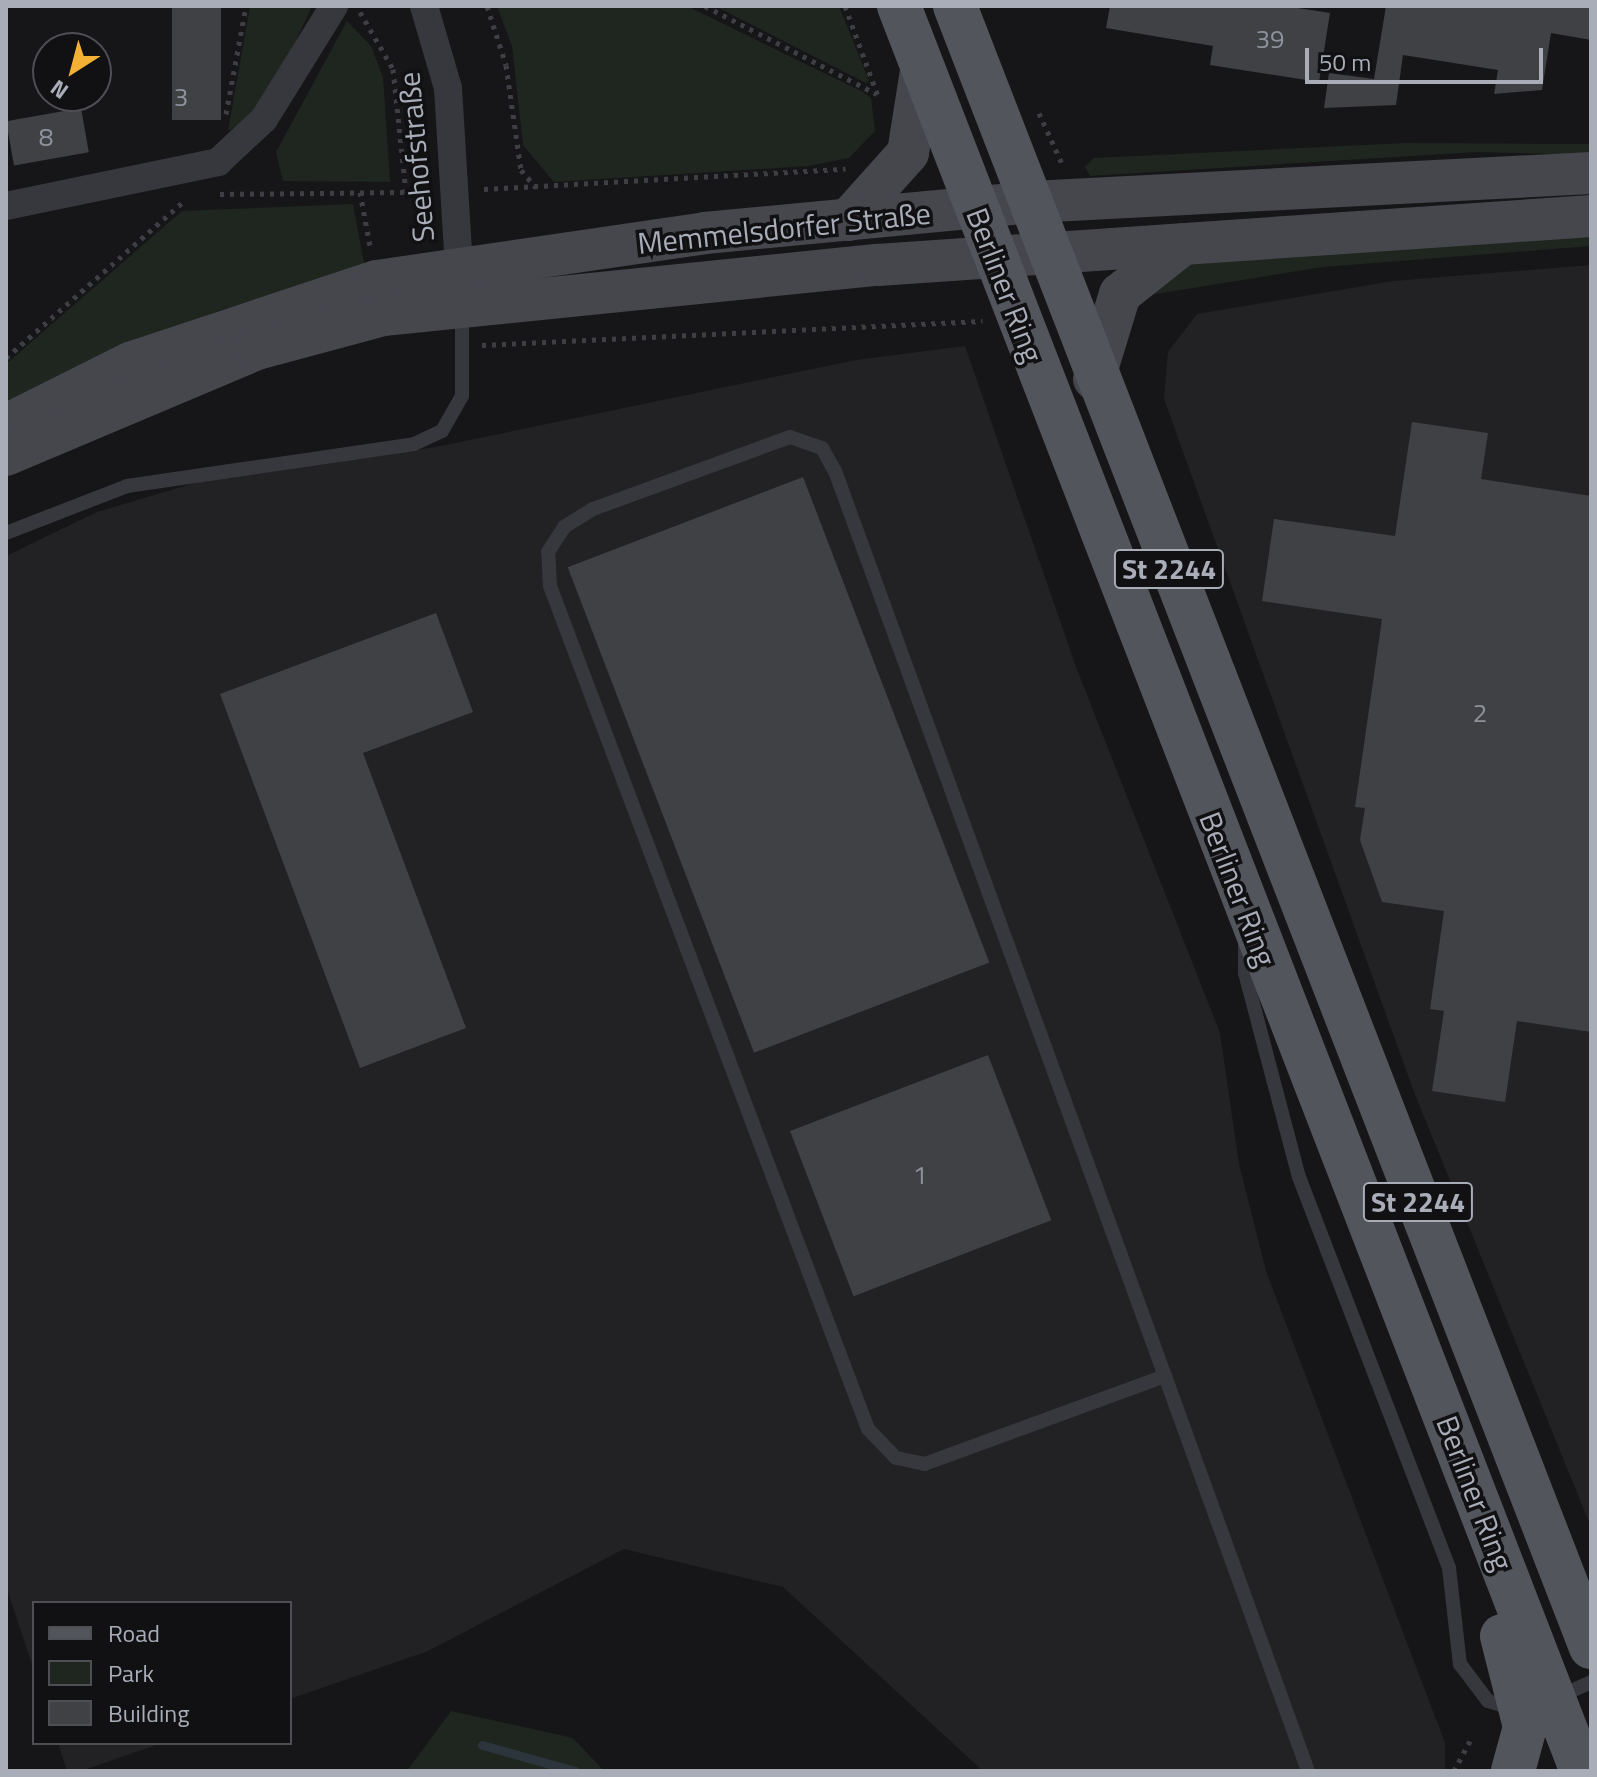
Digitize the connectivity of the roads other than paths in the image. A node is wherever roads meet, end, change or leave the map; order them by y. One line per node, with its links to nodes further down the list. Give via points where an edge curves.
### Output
1 (334, 6): 8 (street, via 264,119 218,162 186,174)
2 (424, 6): 15 (street, Seehofstraße, via 448,88)
3 (899, 6): 5 (main road, Berliner Ring / St 2244)
4 (955, 6): 7 (main road, Berliner Ring / St 2244)
5 (922, 65): 9 (main road, Berliner Ring / St 2244); 11 (main road, via 908,153)
6 (1591, 173): 7 (main road, Memmelsdorfer Straße)
7 (1032, 202): 9 (main road, Memmelsdorfer Straße); 13 (main road, Berliner Ring / St 2244)
8 (6, 206)
9 (975, 207): 11 (main road, Memmelsdorfer Straße); 14 (main road, Berliner Ring / St 2244)
10 (1591, 216): 12 (main road, Memmelsdorfer Straße)
11 (848, 220): 15 (main road, Memmelsdorfer Straße)
12 (1183, 244): 13 (main road, Memmelsdorfer Straße); 16 (main road, via 1120,294)
13 (1048, 254): 14 (main road, Memmelsdorfer Straße); 16 (main road, Berliner Ring / St 2244)
14 (994, 257): 15 (main road, Memmelsdorfer Straße); 20 (main road, Berliner Ring / St 2244)
15 (460, 287): 17 (main road, Memmelsdorfer Straße, via 328,292 130,363); 18 (main road, Memmelsdorfer Straße, via 383,315 257,349); 19 (lane, via 467,346 456,411 442,431 414,444 127,486)
16 (1094, 379): 22 (main road, Berliner Ring / St 2244)
17 (6, 425)
18 (6, 455)
19 (6, 533)
20 (1244, 906): 23 (main road, Berliner Ring / St 2244); 23 (lane, via 1245,973 1299,1177 1449,1568 1460,1664 1488,1701)
21 (1165, 1376): 21 (lane, via 822,448 790,437 593,509 564,527 548,552 550,586 868,1429 896,1458 925,1464); 24 (lane)
22 (1591, 1647)
23 (1556, 1696): 25 (main road); 26 (main road, Berliner Ring / St 2244)
24 (1308, 1771)
25 (1513, 1771)
26 (1582, 1771)

